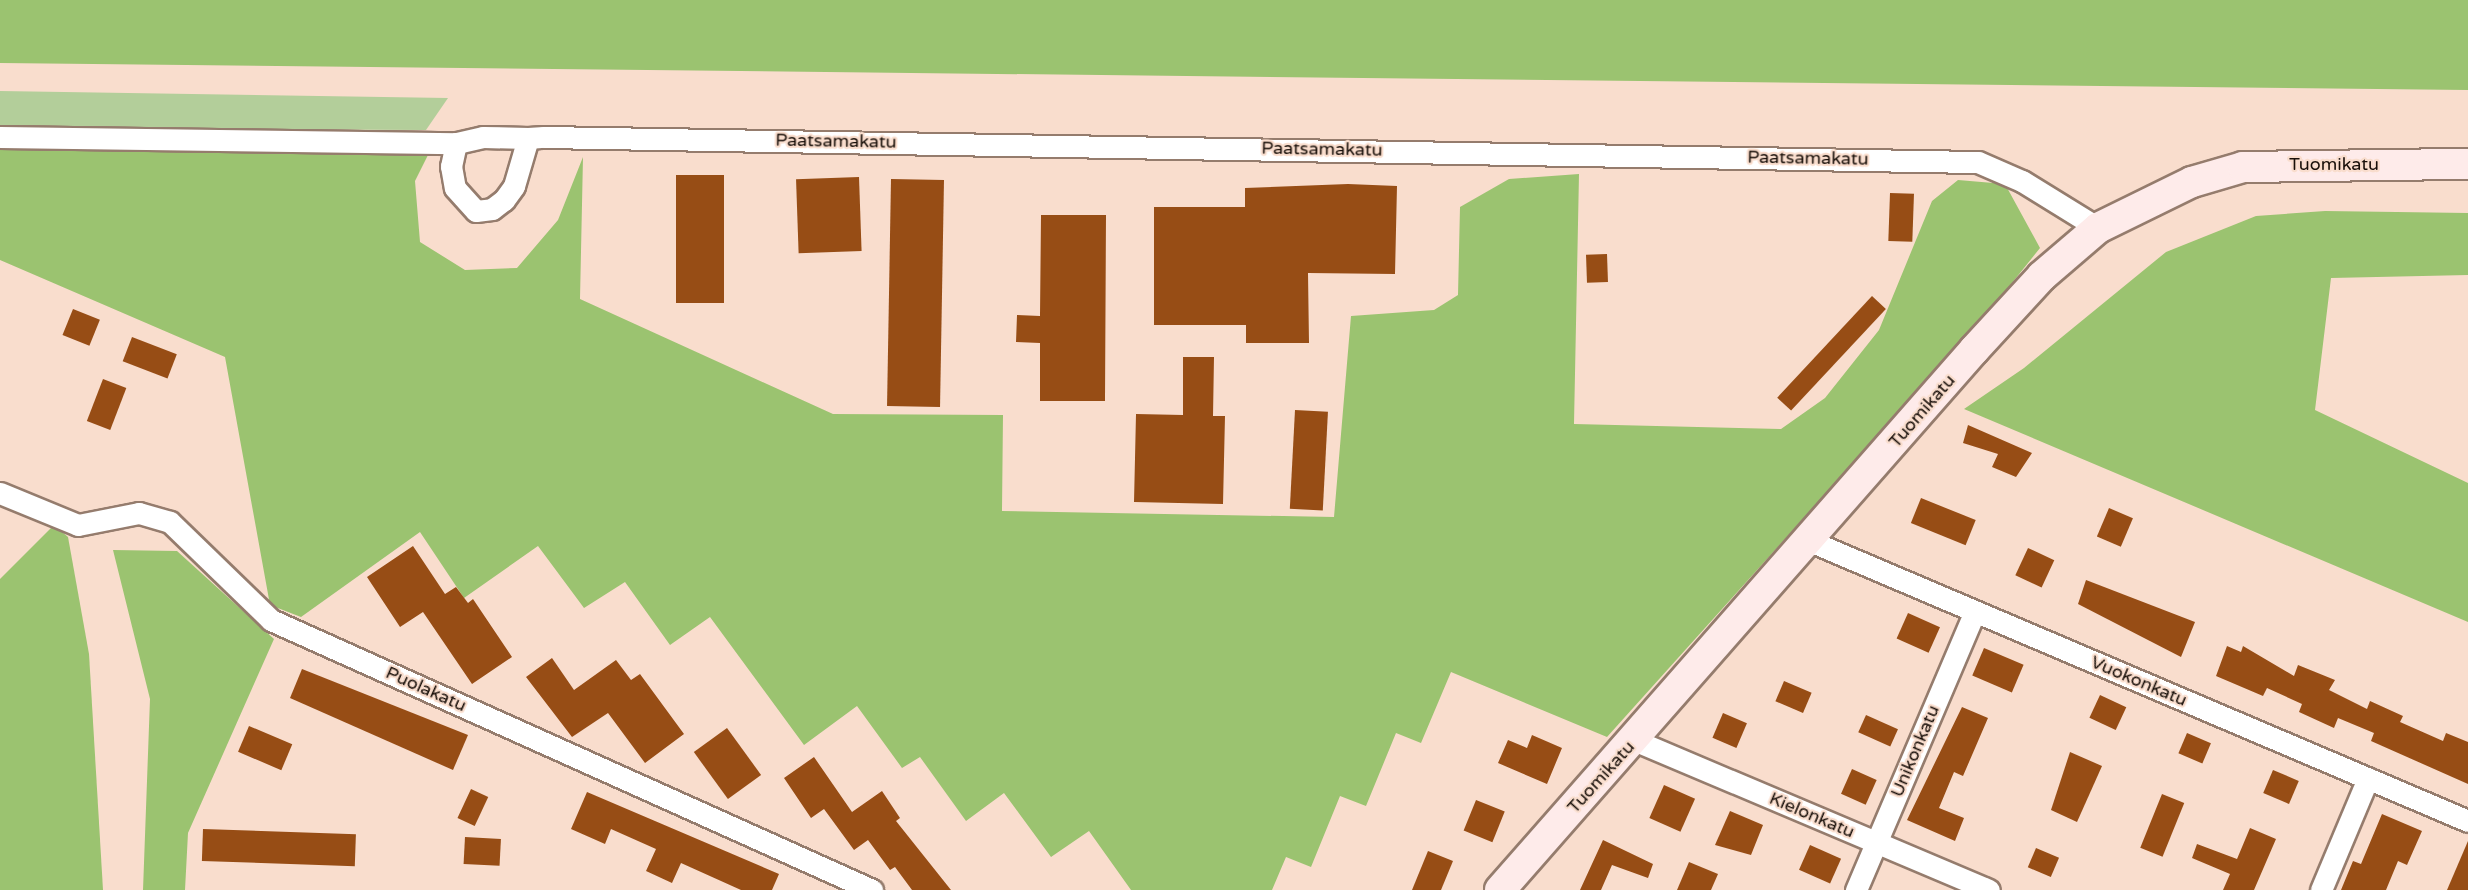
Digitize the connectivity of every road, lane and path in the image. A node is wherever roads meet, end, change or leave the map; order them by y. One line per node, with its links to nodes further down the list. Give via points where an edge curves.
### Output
1 (0, 137): 3 (street, Paatsamakatu)
2 (528, 138): 3 (street, Paatsamakatu, via 483,137); 3 (street, via 509,193 492,209 476,211 455,188 451,166); 5 (street, Paatsamakatu, via 1978,162 2022,181)
3 (456, 142)
4 (2468, 164): 5 (street, Tuomikatu, via 2243,167 2192,182)
5 (2098, 228): 7 (street, Tuomikatu, via 2035,284)
6 (0, 493): 13 (street, Puolakatu, via 78,525 139,513 170,522 271,620)
7 (1810, 541): 8 (street, Vuokonkatu); 9 (street, Tuomikatu)
8 (1975, 611): 10 (street, Vuokonkatu); 12 (street, Unikonkatu)
9 (1634, 740): 12 (street, Kielonkatu); 14 (street, Tuomikatu)
10 (2368, 778): 11 (street, Vuokonkatu); 17 (street)
11 (2468, 821)
12 (1876, 842): 15 (street, Unikonkatu); 16 (street, Kielonkatu)
13 (872, 890)
14 (1500, 890)
15 (1856, 890)
16 (1989, 890)
17 (2321, 890)

